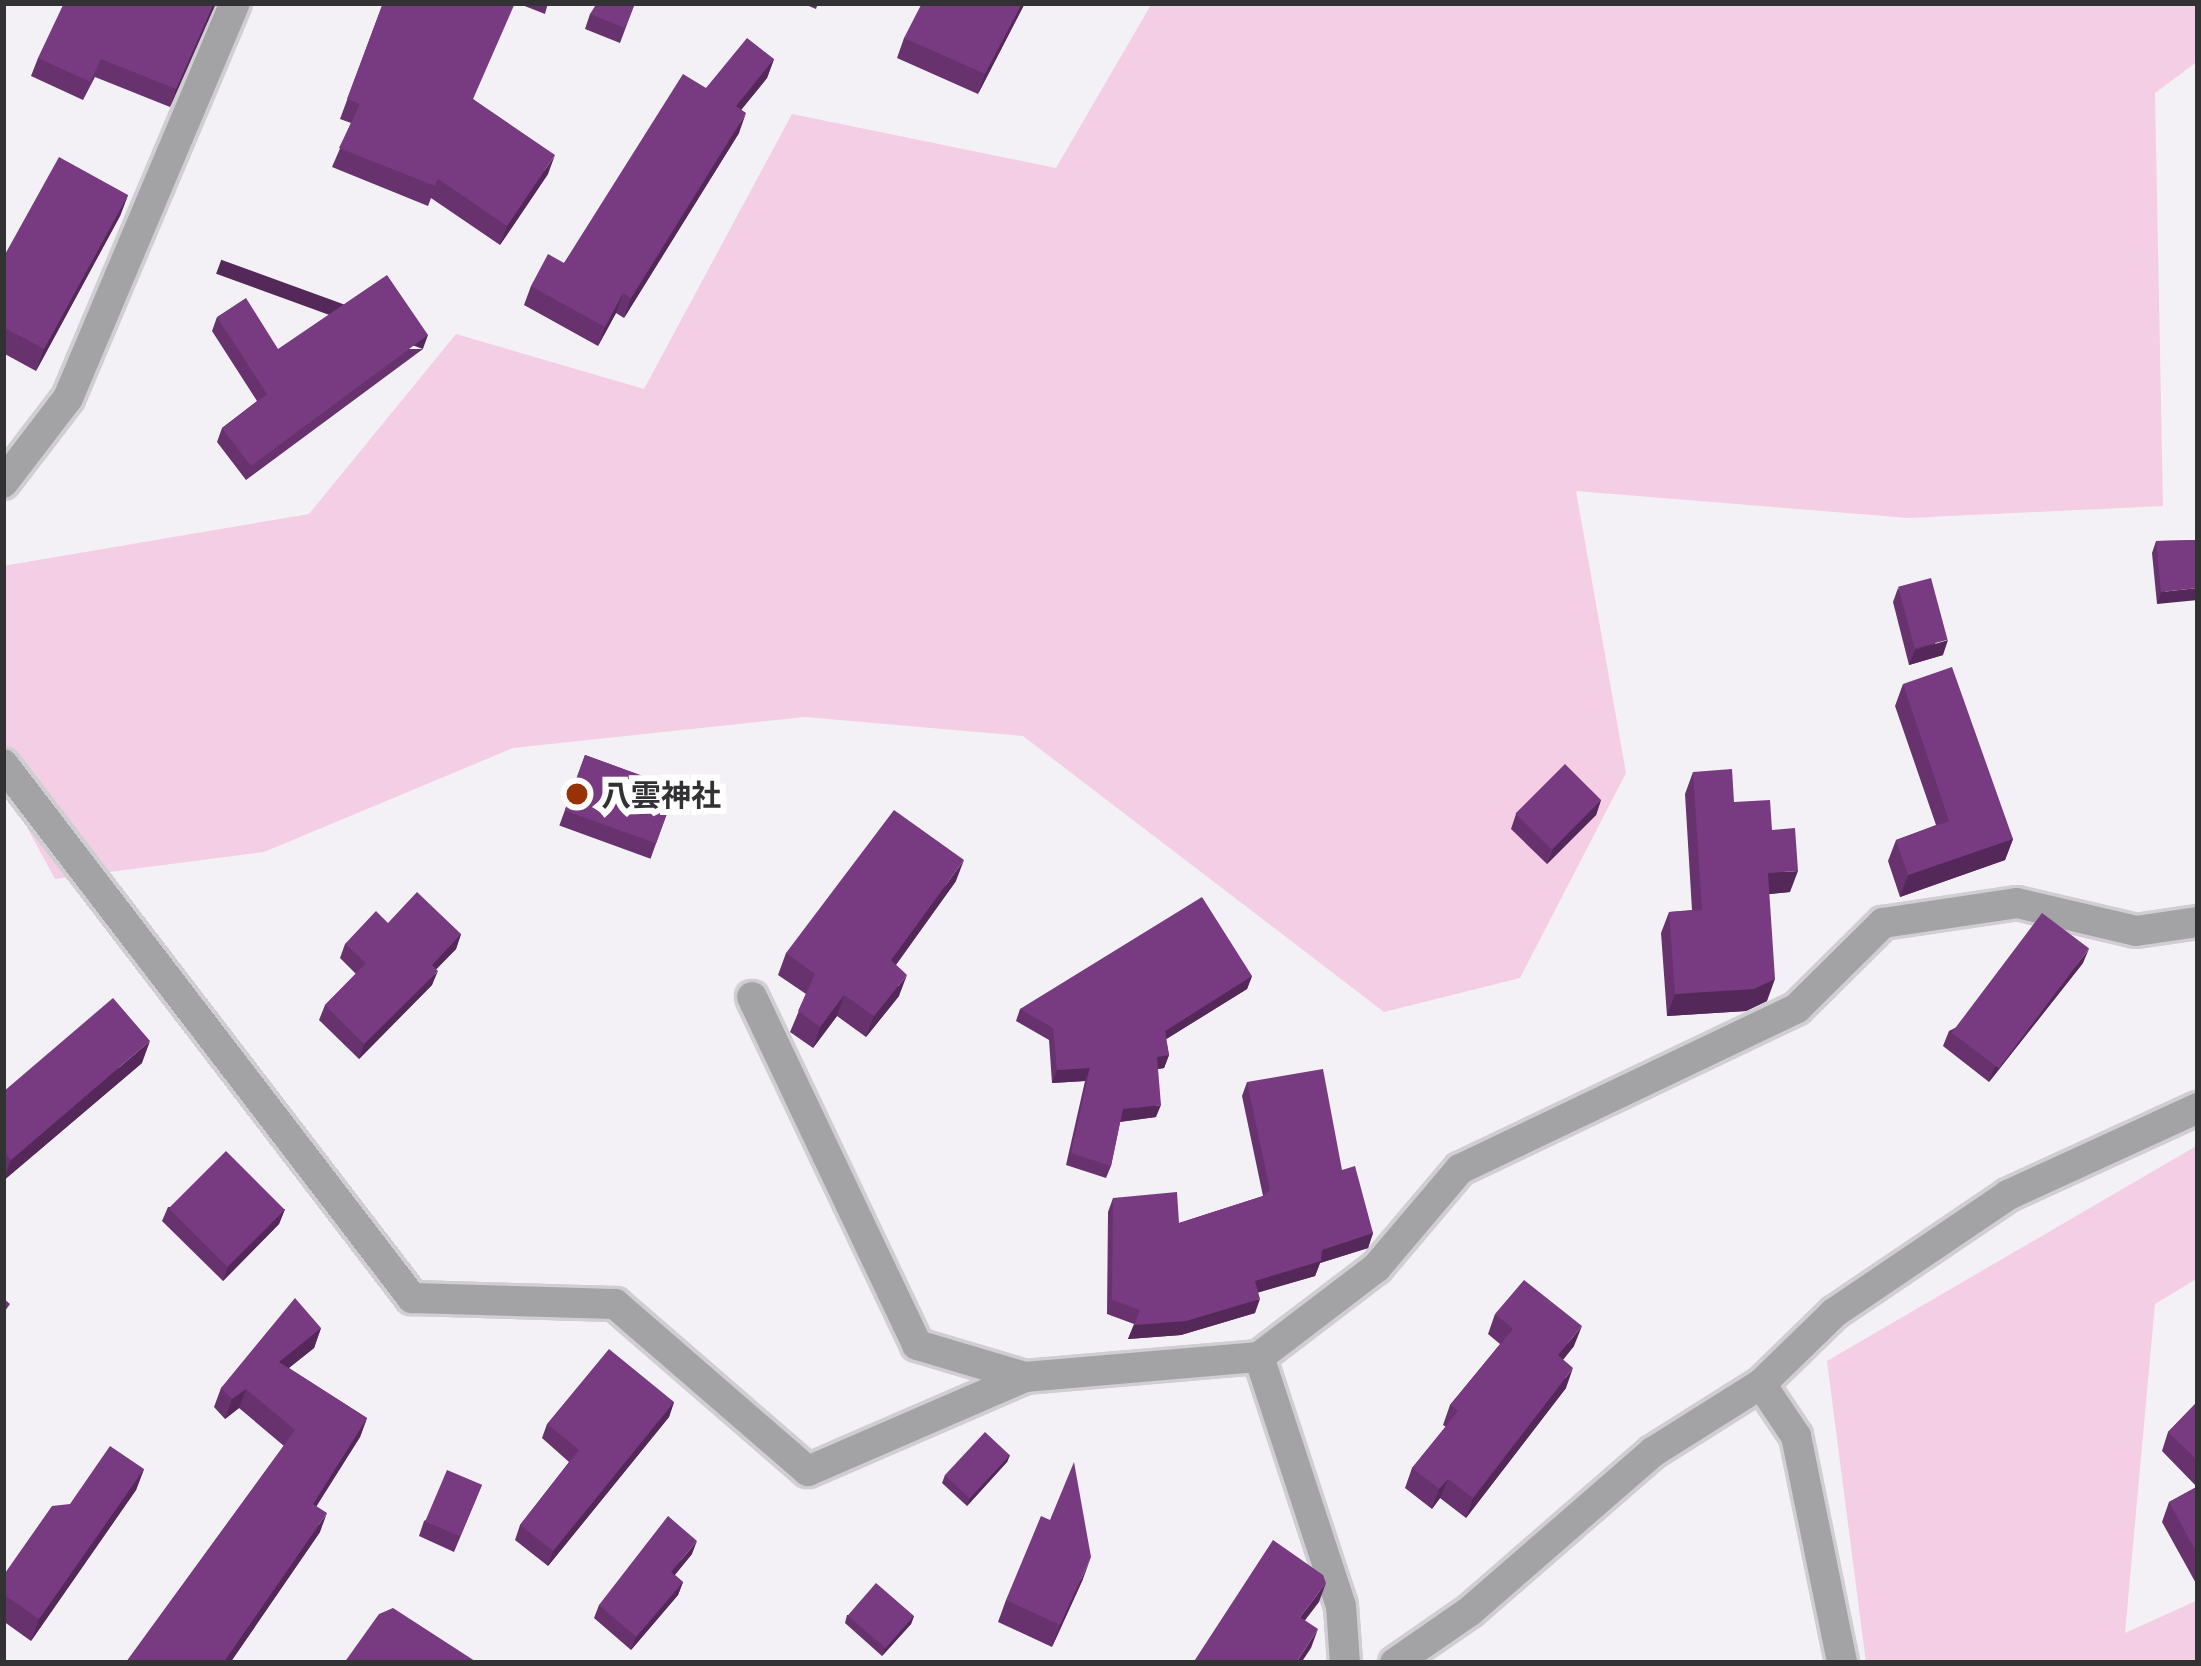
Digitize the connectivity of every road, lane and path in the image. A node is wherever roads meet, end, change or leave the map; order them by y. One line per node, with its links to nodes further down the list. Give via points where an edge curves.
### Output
1 (236, 3): 2 (street, via 68,398)
2 (3, 483)
3 (3, 764): 8 (street, via 412,1298 615,1304 808,1471)
4 (2198, 922): 7 (street, via 2136,931 2017,903 1883,922 1796,1008 1460,1169 1376,1268)
5 (752, 997): 8 (street, via 917,1345)
6 (2198, 1108): 9 (street, via 2008,1195 1834,1313)
7 (1259, 1357): 8 (street); 10 (street, via 1342,1606)
8 (1025, 1377)
9 (1761, 1384): 11 (street, via 1653,1452 1470,1611); 12 (street, via 1796,1436)
10 (1345, 1663)
11 (1395, 1663)
12 (1842, 1663)

